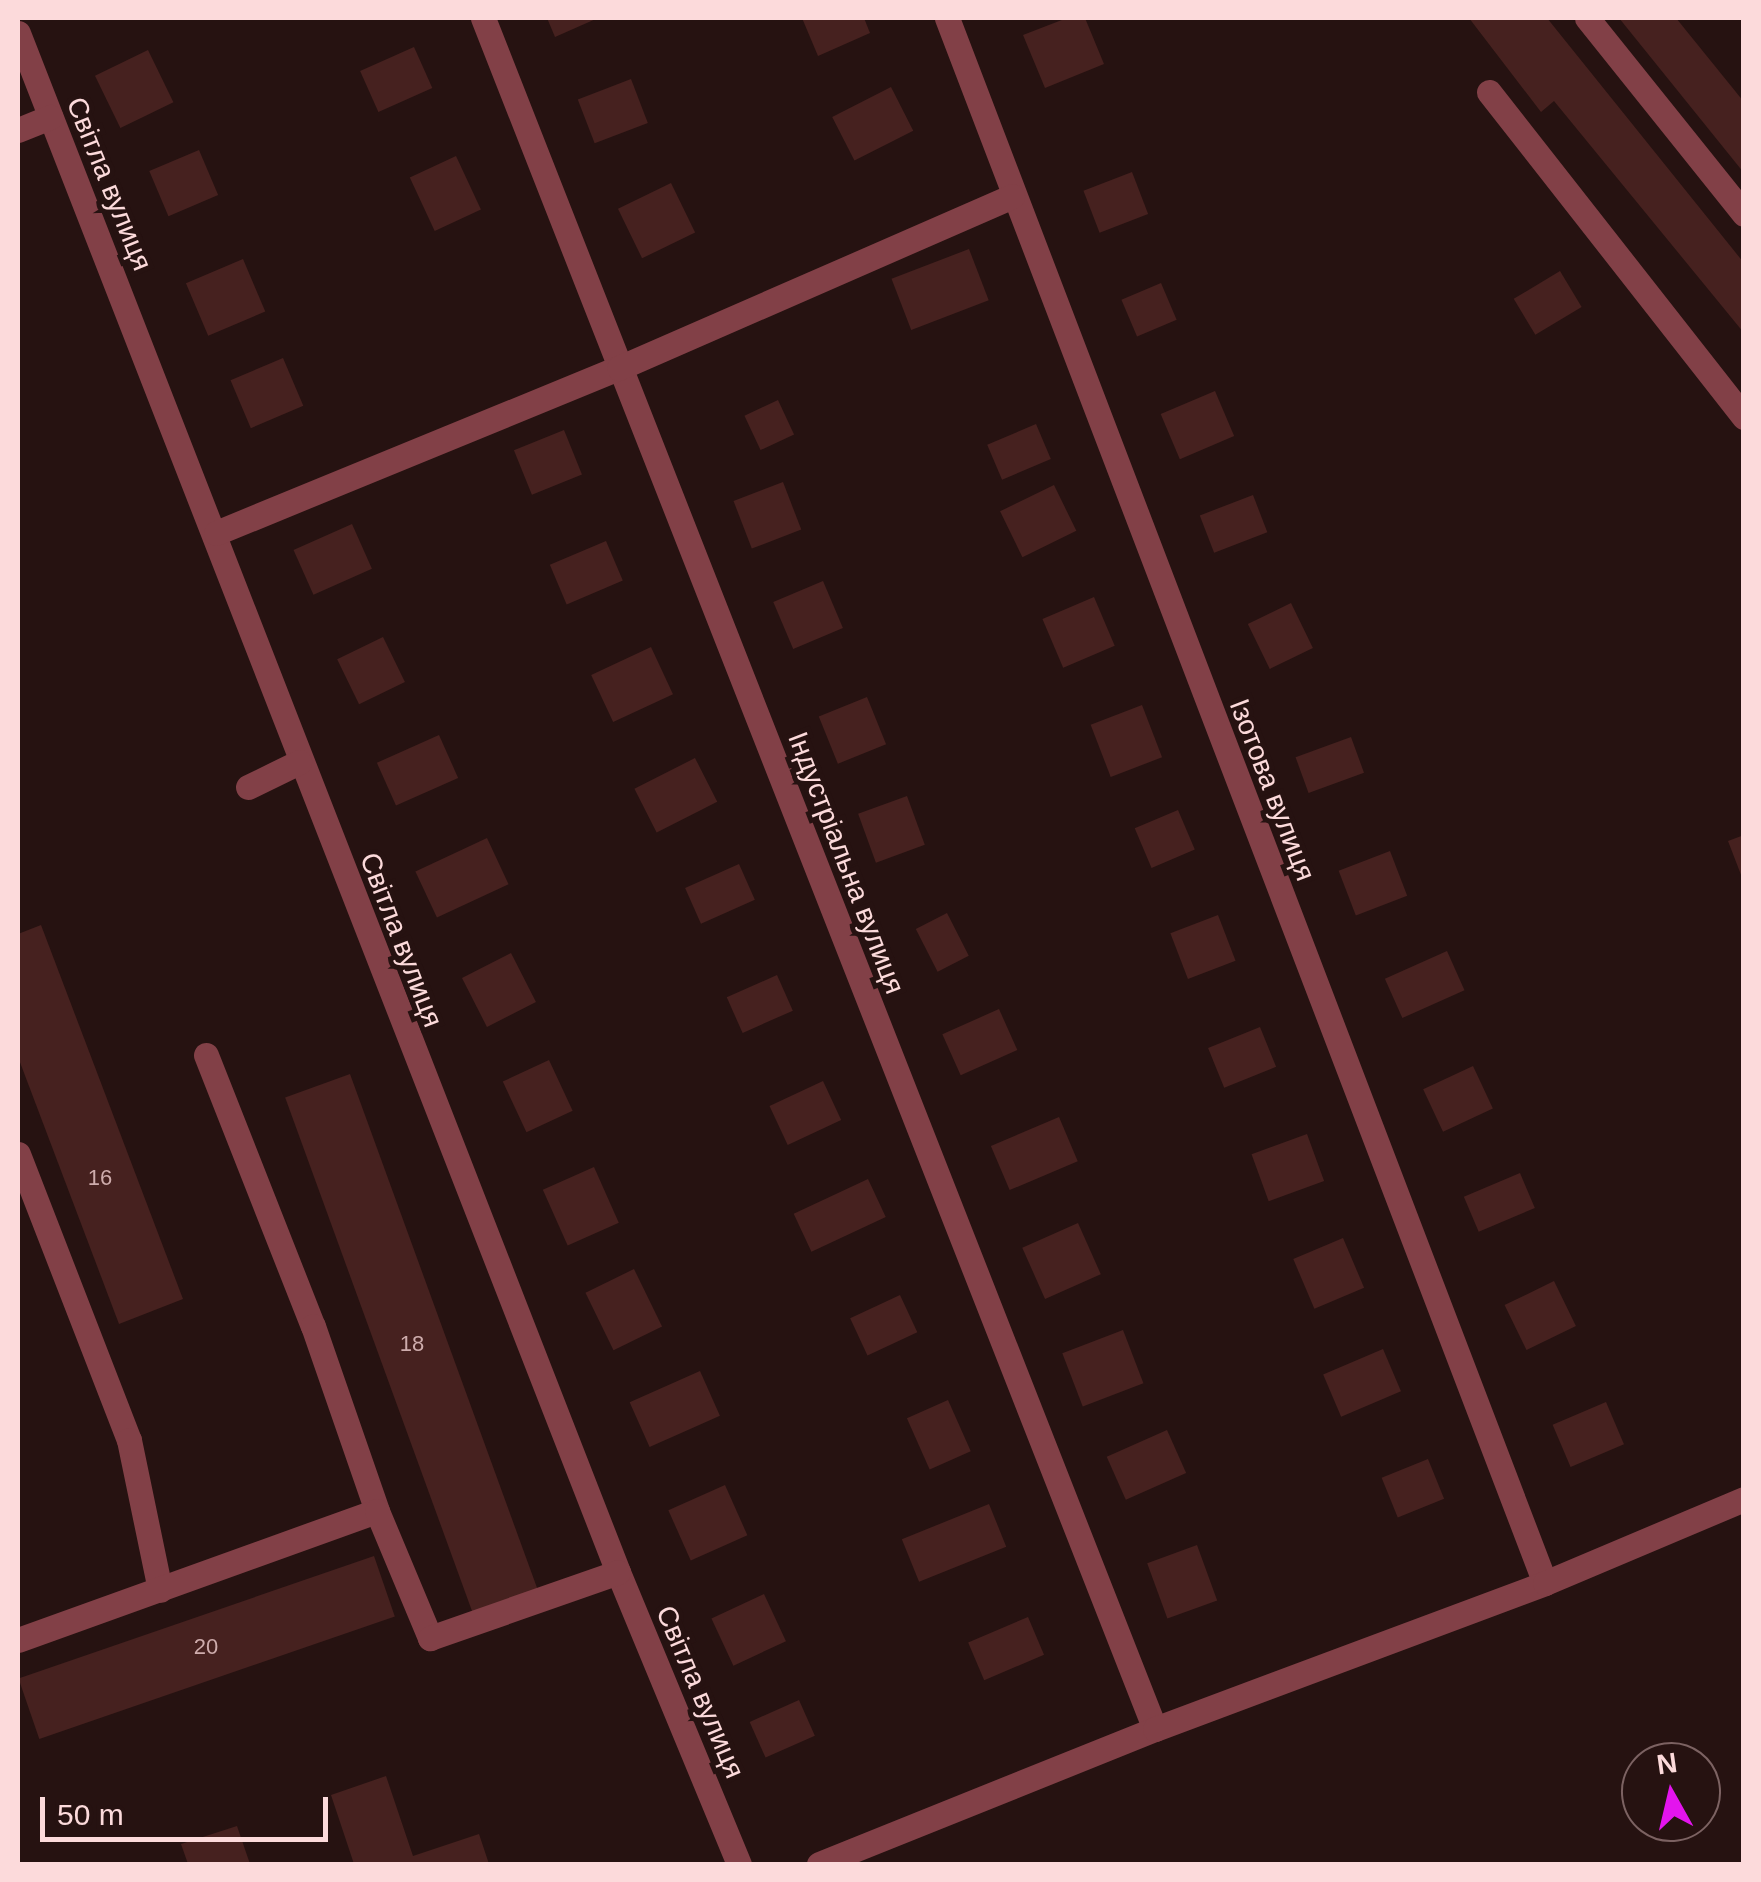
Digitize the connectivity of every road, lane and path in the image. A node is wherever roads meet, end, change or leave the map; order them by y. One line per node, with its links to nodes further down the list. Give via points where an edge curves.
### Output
1 (483, 18): 10 (street, Індустріальна вулиця)
2 (947, 18): 8 (street, Ізотова вулиця)
3 (1587, 18): 9 (street)
4 (18, 33): 6 (street, Світла вулиця)
5 (1490, 92): 11 (street)
6 (50, 117): 7 (street); 12 (street, Світла вулиця)
7 (18, 130)
8 (1012, 196): 10 (street); 20 (street, Ізотова вулиця)
9 (1744, 214)
10 (619, 368): 12 (street); 23 (street, Індустріальна вулиця)
11 (1744, 417)
12 (216, 533): 13 (street, Світла вулиця)
13 (299, 762): 14 (street); 19 (street, Світла вулиця)
14 (248, 787)
15 (206, 1055): 18 (street)
16 (18, 1154): 21 (street, via 128,1440)
17 (1744, 1499): 20 (street)
18 (377, 1511): 19 (street, via 430,1638); 21 (street)
19 (618, 1572): 25 (street, Світла вулиця)
20 (1545, 1583): 23 (street)
21 (160, 1590): 22 (street)
22 (18, 1640)
23 (1155, 1729): 24 (street)
24 (838, 1862)
25 (740, 1864)

